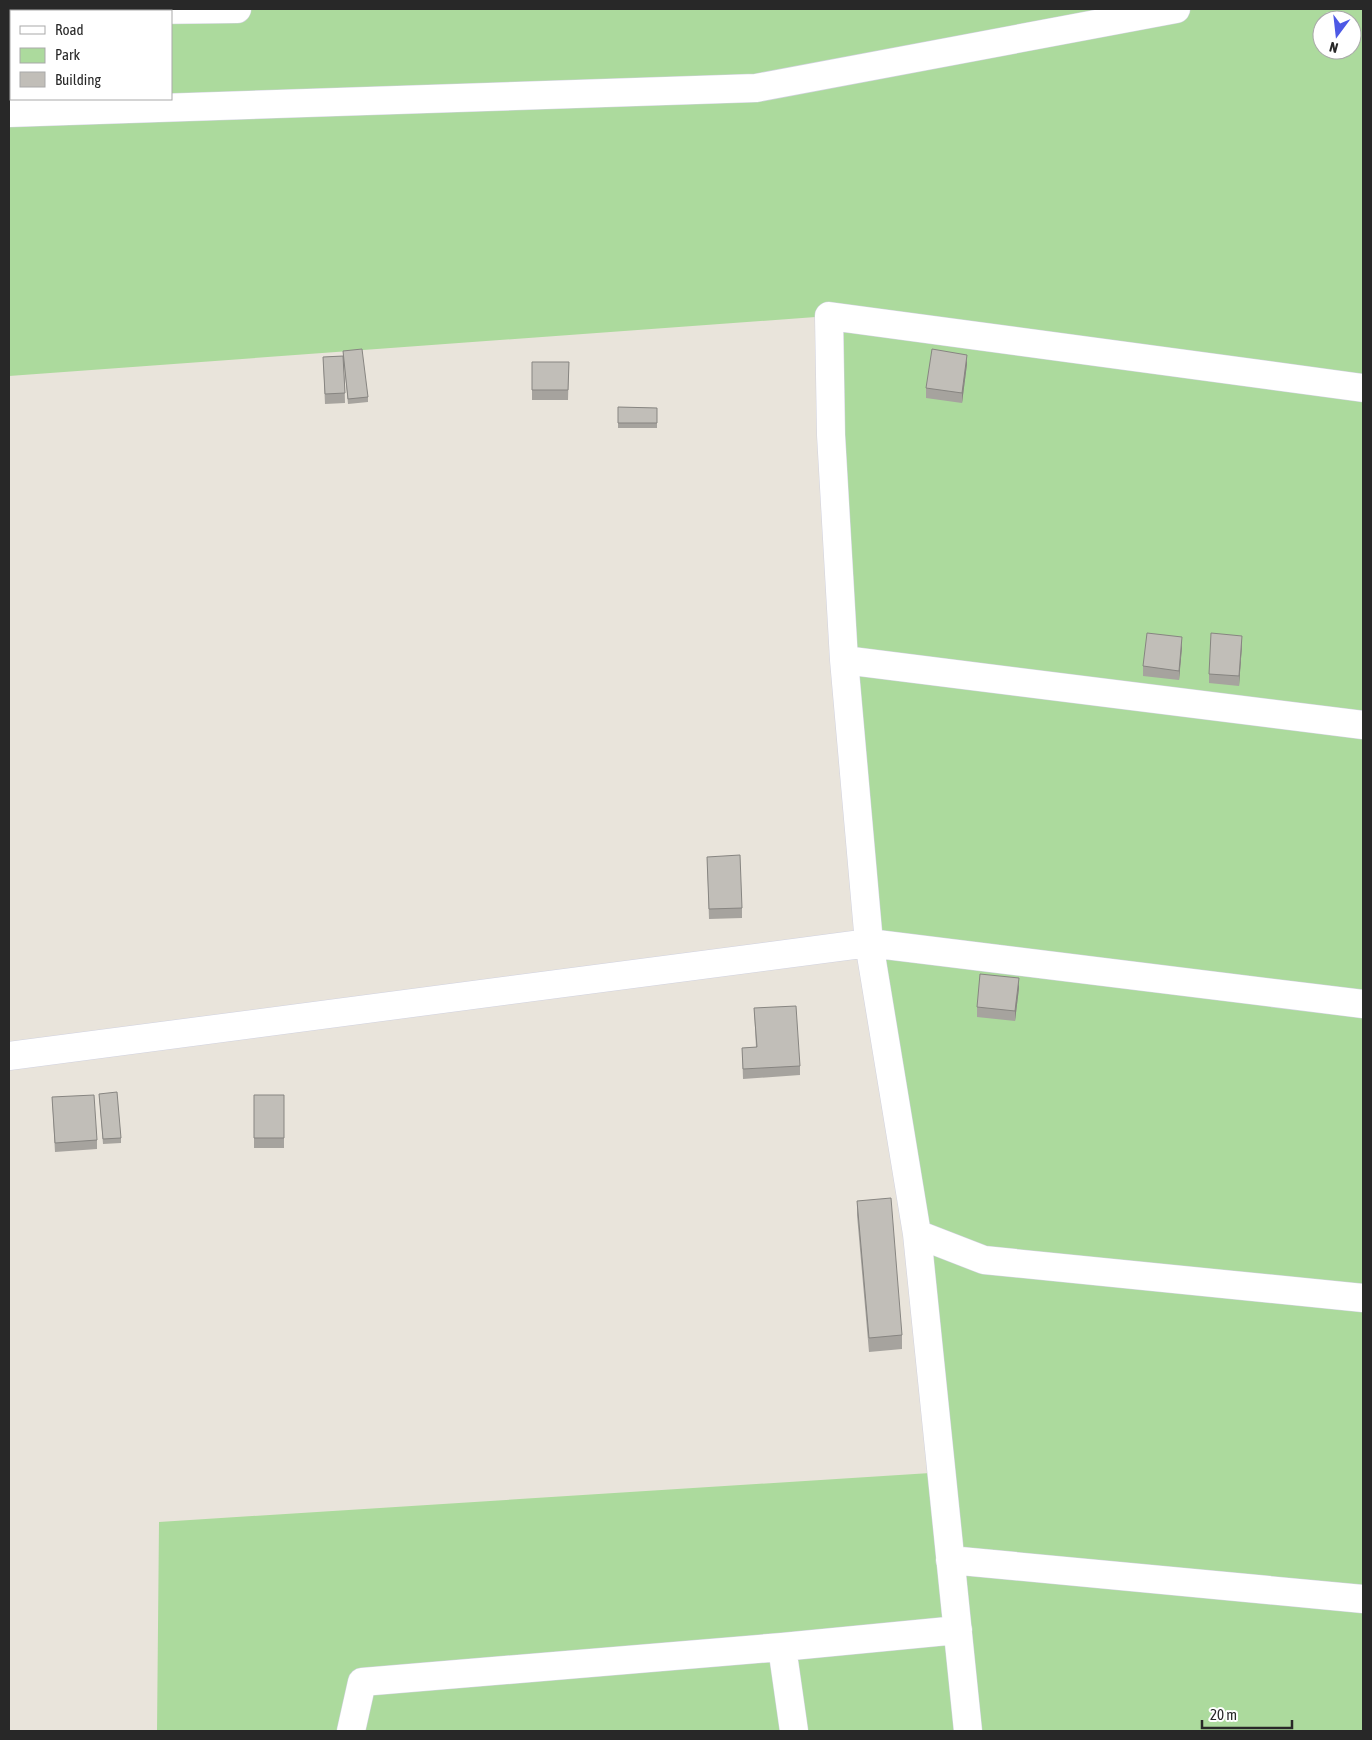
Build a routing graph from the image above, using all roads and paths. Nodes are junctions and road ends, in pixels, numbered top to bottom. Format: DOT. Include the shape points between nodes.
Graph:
graph roads {
  1 [pos="238,9"];
  2 [pos="1176,9"];
  3 [pos="148,10"];
  4 [pos="9,113"];
  5 [pos="1363,388"];
  6 [pos="844,660"];
  7 [pos="1363,725"];
  8 [pos="869,943"];
  9 [pos="1363,1004"];
  10 [pos="9,1056"];
  11 [pos="917,1234"];
  12 [pos="1363,1298"];
  13 [pos="950,1560"];
  14 [pos="1363,1599"];
  15 [pos="958,1630"];
  16 [pos="782,1647"];
  17 [pos="351,1731"];
  18 [pos="794,1731"];
  19 [pos="968,1731"];
  1 -- 3 [label="street"];
  2 -- 4 [label="street" via="756,88"];
  5 -- 6 [label="street" via="829,316 831,435"];
  6 -- 7 [label="street"];
  6 -- 8 [label="street"];
  8 -- 9 [label="street"];
  8 -- 10 [label="street"];
  8 -- 11 [label="street"];
  11 -- 12 [label="street" via="984,1260"];
  11 -- 13 [label="street"];
  13 -- 14 [label="street"];
  13 -- 15 [label="street"];
  15 -- 16 [label="street"];
  15 -- 19 [label="street"];
  16 -- 17 [label="street" via="362,1682"];
  16 -- 18 [label="street"];
}
